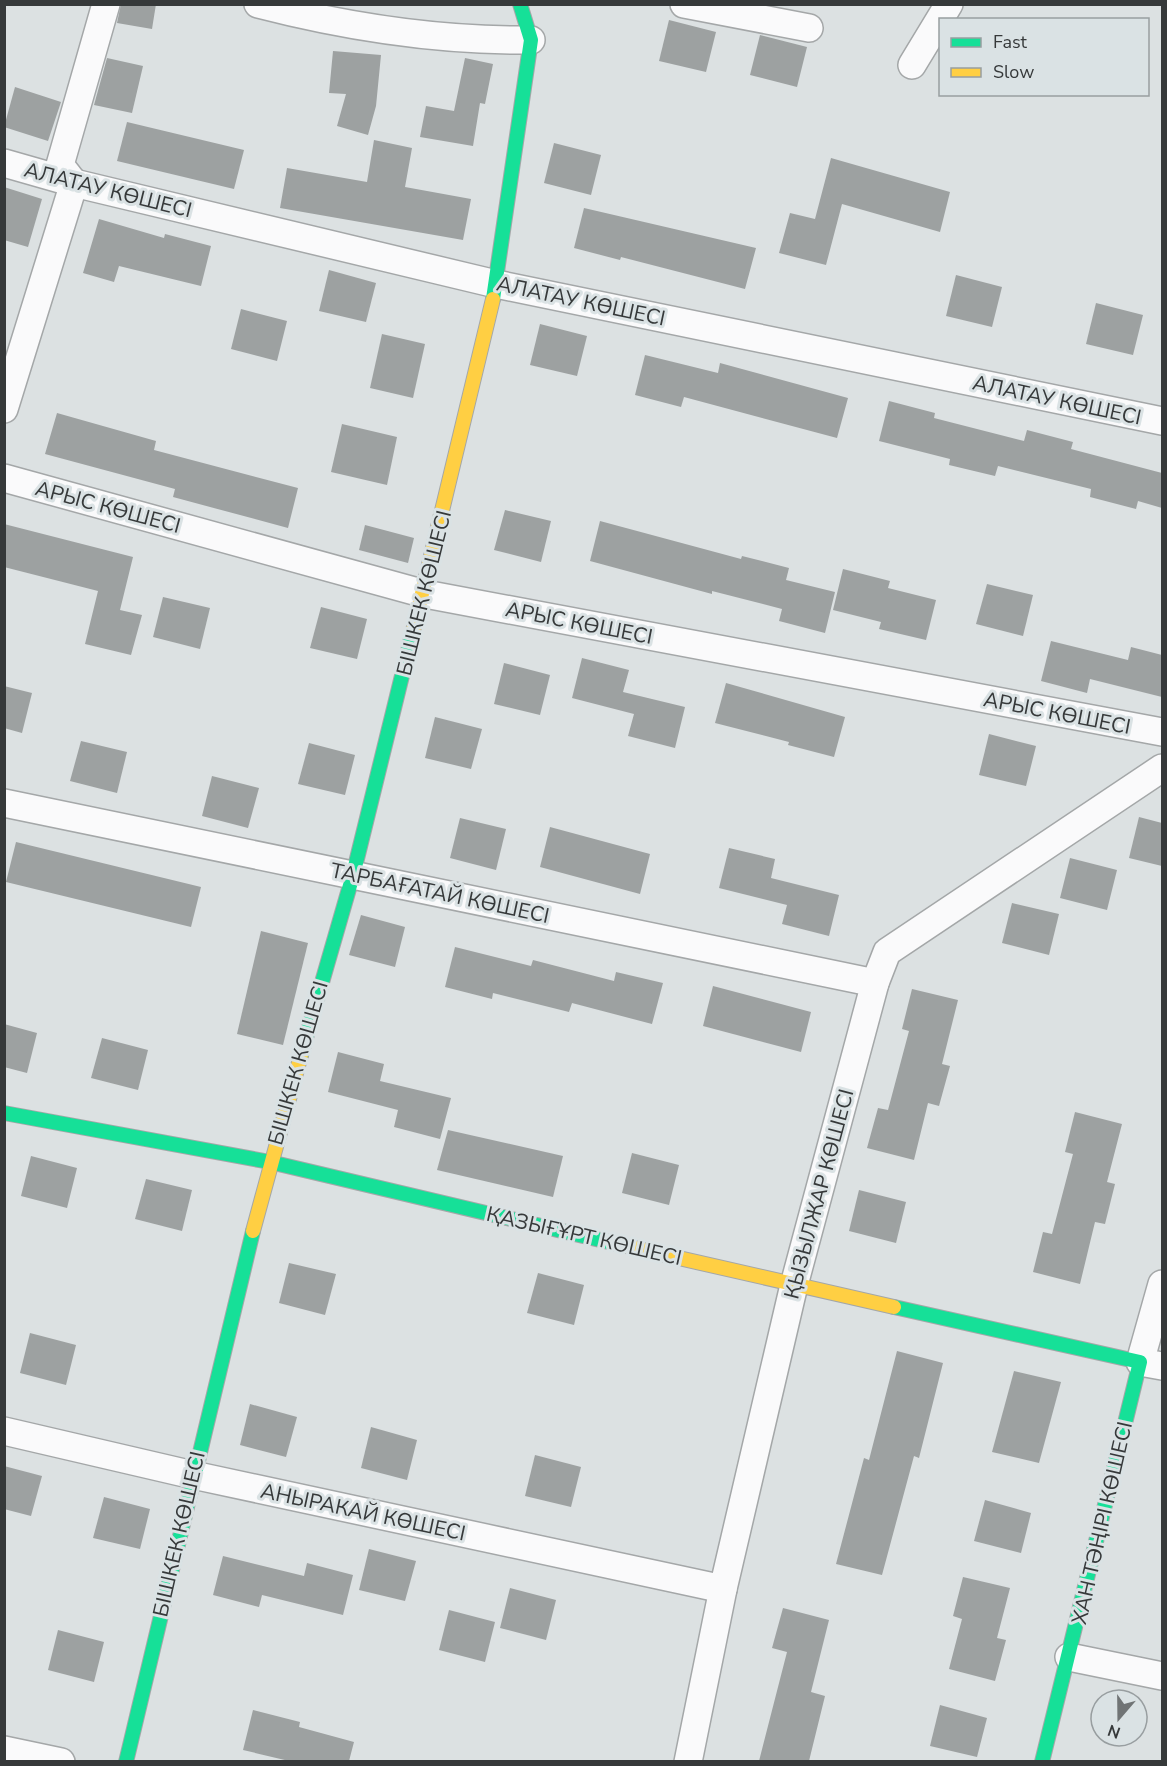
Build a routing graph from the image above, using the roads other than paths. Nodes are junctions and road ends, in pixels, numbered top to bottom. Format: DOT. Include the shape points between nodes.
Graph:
graph roads {
  1 [pos="106,4"];
  2 [pos="258,4"];
  3 [pos="684,4"];
  4 [pos="949,4"];
  5 [pos="523,7"];
  6 [pos="941,18"];
  7 [pos="939,20"];
  8 [pos="809,28"];
  9 [pos="531,40"];
  10 [pos="912,65"];
  11 [pos="4,163"];
  12 [pos="74,183"];
  13 [pos="496,284"];
  14 [pos="4,409"];
  15 [pos="1162,421"];
  16 [pos="4,478"];
  17 [pos="425,594"];
  18 [pos="1162,732"];
  19 [pos="1162,768"];
  20 [pos="4,803"];
  21 [pos="353,875"];
  22 [pos="875,983"];
  23 [pos="4,1113"];
  24 [pos="270,1162"];
  25 [pos="1162,1284"];
  26 [pos="794,1286"];
  27 [pos="1151,1364"];
  28 [pos="4,1431"];
  29 [pos="193,1475"];
  30 [pos="723,1589"];
  31 [pos="1070,1657"];
  32 [pos="1162,1676"];
  33 [pos="4,1749"];
  34 [pos="61,1761"];
  35 [pos="126,1761"];
  36 [pos="688,1761"];
  37 [pos="1042,1761"];
  1 -- 12 [label="street" via="60,165"];
  2 -- 9 [label="street" via="317,19 469,40"];
  3 -- 8 [label="street"];
  4 -- 6 [label="street"];
  5 -- 9 [label="street"];
  7 -- 10 [label="street"];
  9 -- 13 [label="street, БІШКЕК КӨШЕСІ"];
  11 -- 12 [label="street, АЛАТАУ КӨШЕСІ"];
  12 -- 13 [label="street, АЛАТАУ КӨШЕСІ"];
  12 -- 14 [label="street"];
  13 -- 15 [label="street, АЛАТАУ КӨШЕСІ"];
  13 -- 17 [label="street, БІШКЕК КӨШЕСІ"];
  16 -- 17 [label="street, АРЫС КӨШЕСІ"];
  17 -- 18 [label="street, АРЫС КӨШЕСІ"];
  17 -- 21 [label="street, БІШКЕК КӨШЕСІ"];
  19 -- 22 [label="street, ҚЫЗЫЛЖАР КӨШЕСІ" via="887,952"];
  20 -- 21 [label="street, ТАРБАҒАТАЙ КӨШЕСІ"];
  21 -- 22 [label="street, ТАРБАҒАТАЙ КӨШЕСІ"];
  21 -- 24 [label="street, БІШКЕК КӨШЕСІ"];
  22 -- 26 [label="street, ҚЫЗЫЛЖАР КӨШЕСІ"];
  23 -- 24 [label="street, ҚАЗЫҒҰРТ КӨШЕСІ"];
  24 -- 26 [label="street, ҚАЗЫҒҰРТ КӨШЕСІ"];
  24 -- 29 [label="street, БІШКЕК КӨШЕСІ"];
  25 -- 27 [label="street, ХАН ТӘҢІРІ КӨШЕСІ"];
  26 -- 27 [label="street, ҚАЗЫҒҰРТ КӨШЕСІ"];
  26 -- 30 [label="street, ҚЫЗЫЛЖАР КӨШЕСІ"];
  27 -- 31 [label="street, ХАН ТӘҢІРІ КӨШЕСІ"];
  28 -- 29 [label="street, АНЫРАКАЙ КӨШЕСІ"];
  29 -- 30 [label="street, АНЫРАКАЙ КӨШЕСІ"];
  29 -- 35 [label="street, БІШКЕК КӨШЕСІ"];
  30 -- 36 [label="street, ҚЫЗЫЛЖАР КӨШЕСІ"];
  31 -- 32 [label="street"];
  31 -- 37 [label="street, ХАН ТӘҢІРІ КӨШЕСІ"];
  33 -- 34 [label="street"];
}
